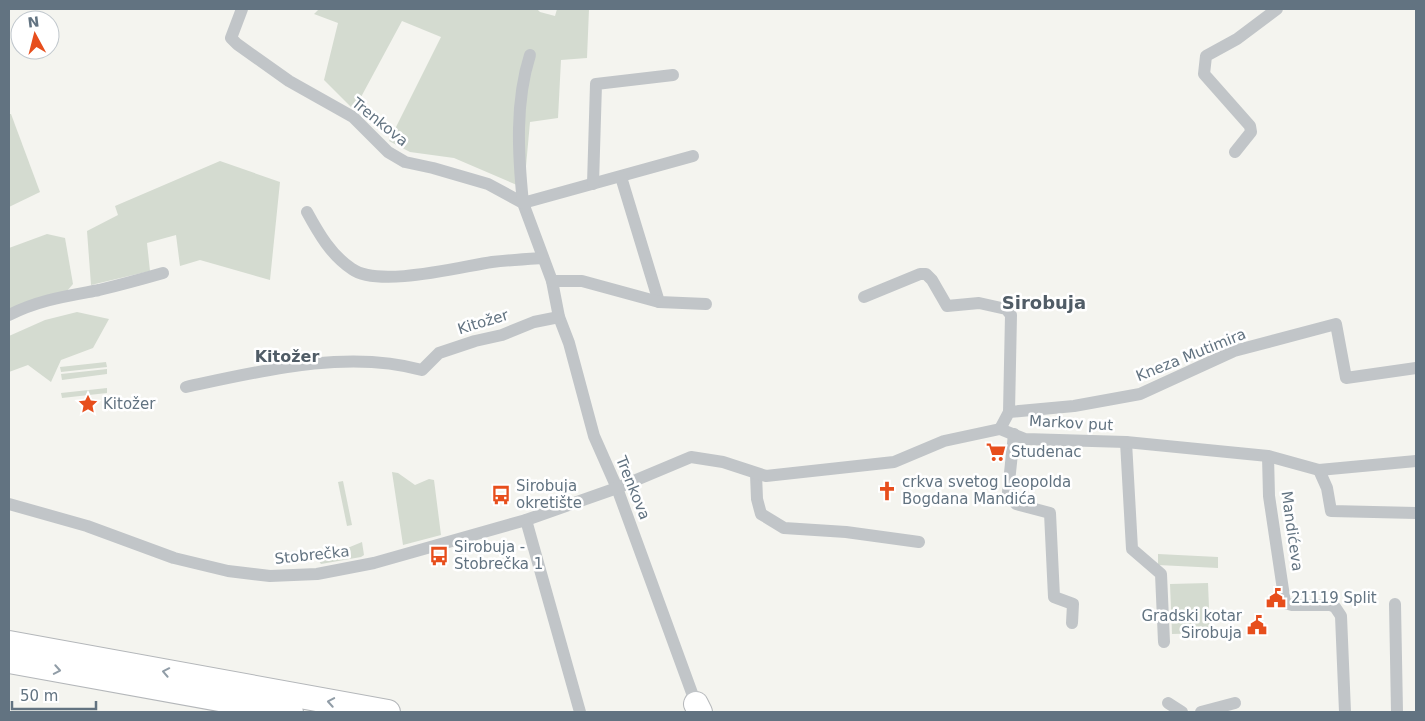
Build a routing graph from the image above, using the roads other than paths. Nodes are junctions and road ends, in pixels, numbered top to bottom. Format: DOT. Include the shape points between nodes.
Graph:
graph roads {
  1 [pos="242,9"];
  2 [pos="1277,9"];
  3 [pos="530,55"];
  4 [pos="673,75"];
  5 [pos="1235,152"];
  6 [pos="693,156"];
  7 [pos="621,177"];
  8 [pos="594,184"];
  9 [pos="523,203"];
  10 [pos="307,212"];
  11 [pos="542,258"];
  12 [pos="163,273"];
  13 [pos="552,281"];
  14 [pos="864,297"];
  15 [pos="659,302"];
  16 [pos="706,304"];
  17 [pos="9,315"];
  18 [pos="559,317"];
  19 [pos="1416,368"];
  20 [pos="186,387"];
  21 [pos="1010,412"];
  22 [pos="1000,429"];
  23 [pos="1014,434"];
  24 [pos="1126,442"];
  25 [pos="1268,456"];
  26 [pos="1416,461"];
  27 [pos="1319,470"];
  28 [pos="756,474"];
  29 [pos="617,488"];
  30 [pos="9,504"];
  31 [pos="1416,513"];
  32 [pos="526,520"];
  33 [pos="919,542"];
  34 [pos="1395,604"];
  35 [pos="1072,622"];
  36 [pos="1164,642"];
  37 [pos="9,643"];
  38 [pos="9,661"];
  39 [pos="183,693"];
  40 [pos="1168,703"];
  41 [pos="1235,703"];
  42 [pos="697,709"];
  43 [pos="225,712"];
  44 [pos="291,712"];
  45 [pos="388,712"];
  46 [pos="580,712"];
  47 [pos="1182,712"];
  48 [pos="1200,712"];
  49 [pos="1345,712"];
  50 [pos="1397,712"];
  1 -- 9 [label="street, Trenkova" via="231,38 237,44 289,81 353,117 388,152 405,162 488,184"];
  2 -- 5 [label="street" via="1237,39 1206,56 1204,74 1250,126 1251,132"];
  3 -- 9 [label="street" via="523,76 518,149"];
  4 -- 8 [label="street" via="596,84"];
  6 -- 7 [label="street"];
  7 -- 8 [label="street"];
  7 -- 15 [label="street"];
  8 -- 9 [label="street"];
  9 -- 11 [label="street, Trenkova"];
  10 -- 11 [label="street" via="324,242 353,270 384,278"];
  11 -- 13 [label="street, Trenkova"];
  12 -- 17 [label="street" via="30,304"];
  13 -- 15 [label="street" via="582,280"];
  13 -- 18 [label="street, Trenkova"];
  14 -- 21 [label="street" via="926,274 947,306 979,302 1006,308 1010,315"];
  15 -- 16 [label="street"];
  18 -- 20 [label="street, Kitožer" via="439,353 422,370 395,363 309,363"];
  18 -- 29 [label="street, Trenkova" via="594,436"];
  19 -- 21 [label="street, Kneza Mutimira" via="1346,378 1336,324 1234,351 1140,394 1074,406"];
  21 -- 22 [label="street"];
  22 -- 23 [label="street, Markov put"];
  22 -- 28 [label="street" via="944,441 894,462 766,476"];
  23 -- 24 [label="street, Markov put" via="1025,439"];
  23 -- 35 [label="street" via="1008,492 1016,504 1050,513 1054,597 1073,604"];
  24 -- 25 [label="street, Markov put"];
  24 -- 36 [label="street" via="1132,549 1161,574"];
  25 -- 27 [label="street, Markov put"];
  25 -- 49 [label="street, Mandićeva" via="1269,496 1284,603 1292,606 1330,605 1341,616"];
  26 -- 27 [label="street, Markov put"];
  27 -- 31 [label="street" via="1332,512"];
  28 -- 29 [label="street" via="723,462 691,457"];
  28 -- 33 [label="street" via="761,514 784,528"];
  29 -- 32 [label="street, Stobrečka"];
  29 -- 42 [label="street, Trenkova"];
  30 -- 32 [label="street, Stobrečka" via="87,526 174,558 228,571 270,576 317,574 374,563"];
  32 -- 46 [label="street"];
  34 -- 50 [label="street"];
  45 -- 37 [label="highway, one-way"];
  38 -- 39 [label="highway, one-way"];
  39 -- 43 [label="highway" via="192,701"];
  39 -- 44 [label="highway"];
  40 -- 47 [label="street"];
  41 -- 48 [label="street"];
}
